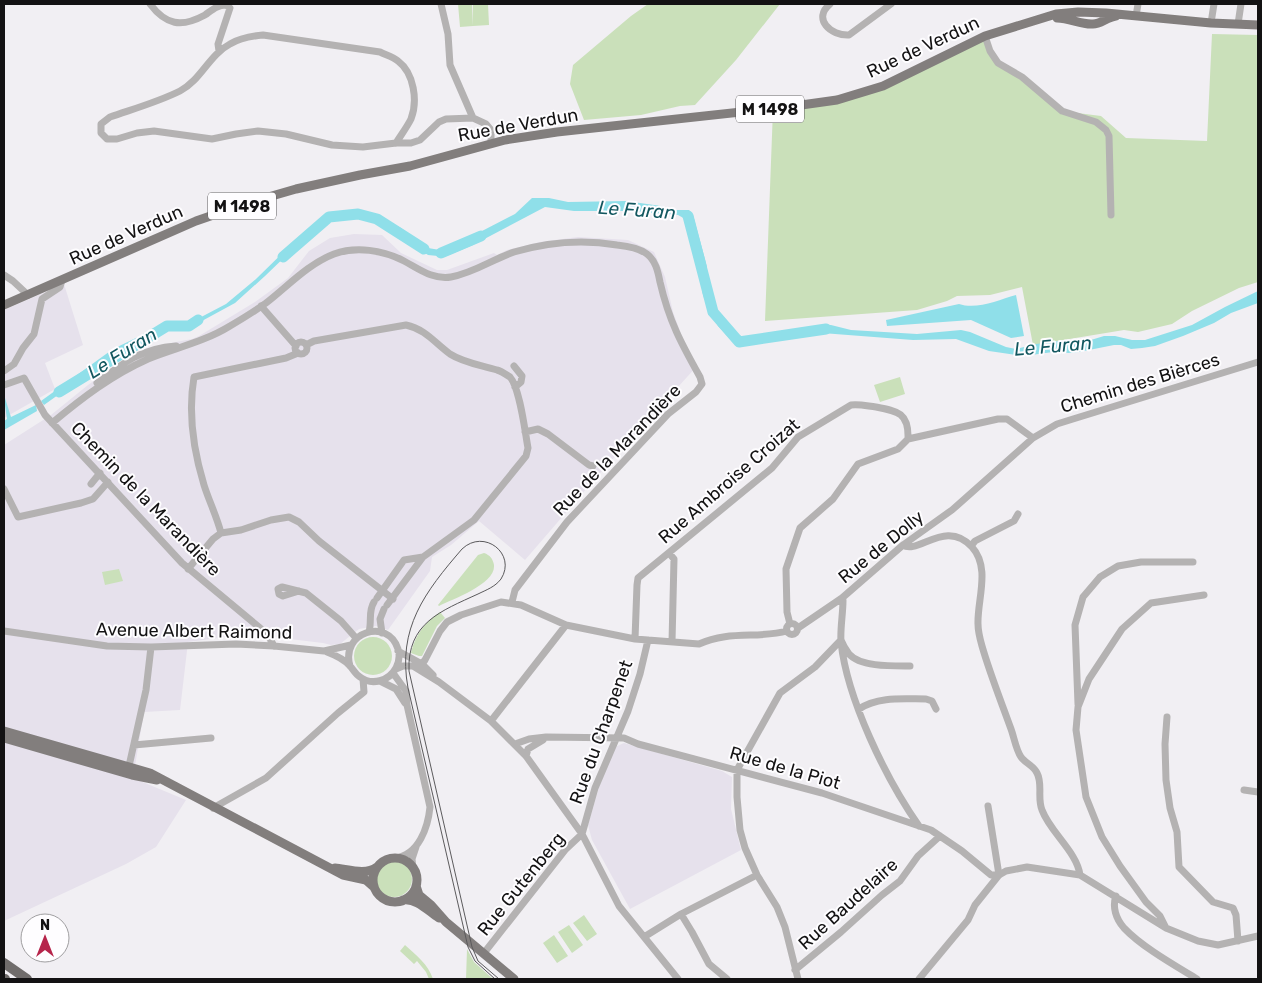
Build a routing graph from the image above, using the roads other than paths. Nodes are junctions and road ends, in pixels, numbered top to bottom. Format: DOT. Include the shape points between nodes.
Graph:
graph roads {
  1 [pos="150,4"];
  2 [pos="441,4"];
  3 [pos="830,4"];
  4 [pos="892,4"];
  5 [pos="1138,4"];
  6 [pos="1214,4"];
  7 [pos="1241,4"];
  8 [pos="214,6"];
  9 [pos="1136,16"];
  10 [pos="1211,22"];
  11 [pos="1238,24"];
  12 [pos="1258,25"];
  13 [pos="985,36"];
  14 [pos="219,52"];
  15 [pos="472,118"];
  16 [pos="396,143"];
  17 [pos="491,143"];
  18 [pos="1111,215"];
  19 [pos="4,275"];
  20 [pos="62,280"];
  21 [pos="28,295"];
  22 [pos="4,305"];
  23 [pos="261,306"];
  24 [pos="297,349"];
  25 [pos="1258,362"];
  26 [pos="514,366"];
  27 [pos="4,371"];
  28 [pos="4,385"];
  29 [pos="516,386"];
  30 [pos="51,422"];
  31 [pos="525,432"];
  32 [pos="1033,438"];
  33 [pos="908,439"];
  34 [pos="592,466"];
  35 [pos="100,473"];
  36 [pos="108,482"];
  37 [pos="90,484"];
  38 [pos="4,489"];
  39 [pos="1018,514"];
  40 [pos="221,533"];
  41 [pos="903,545"];
  42 [pos="971,546"];
  43 [pos="669,552"];
  44 [pos="423,557"];
  45 [pos="1193,562"];
  46 [pos="188,569"];
  47 [pos="382,590"];
  48 [pos="299,591"];
  49 [pos="1204,595"];
  50 [pos="842,598"];
  51 [pos="393,599"];
  52 [pos="512,602"];
  53 [pos="790,624"];
  54 [pos="566,625"];
  55 [pos="798,628"];
  56 [pos="4,631"];
  57 [pos="787,631"];
  58 [pos="369,632"];
  59 [pos="382,633"];
  60 [pos="356,638"];
  61 [pos="635,639"];
  62 [pos="648,640"];
  63 [pos="841,640"];
  64 [pos="672,642"];
  65 [pos="351,645"];
  66 [pos="274,646"];
  67 [pos="151,647"];
  68 [pos="398,650"];
  69 [pos="324,651"];
  70 [pos="350,666"];
  71 [pos="420,666"];
  72 [pos="910,666"];
  73 [pos="394,671"];
  74 [pos="367,680"];
  75 [pos="380,681"];
  76 [pos="407,705"];
  77 [pos="1078,707"];
  78 [pos="936,709"];
  79 [pos="858,710"];
  80 [pos="1167,717"];
  81 [pos="491,721"];
  82 [pos="4,731"];
  83 [pos="546,737"];
  84 [pos="211,738"];
  85 [pos="617,738"];
  86 [pos="4,739"];
  87 [pos="515,744"];
  88 [pos="134,745"];
  89 [pos="526,756"];
  90 [pos="129,766"];
  91 [pos="737,770"];
  92 [pos="167,782"];
  93 [pos="1244,790"];
  94 [pos="1258,792"];
  95 [pos="988,806"];
  96 [pos="213,808"];
  97 [pos="918,826"];
  98 [pos="582,834"];
  99 [pos="940,836"];
  100 [pos="417,844"];
  101 [pos="395,858"];
  102 [pos="330,867"];
  103 [pos="376,867"];
  104 [pos="413,868"];
  105 [pos="999,875"];
  106 [pos="1080,875"];
  107 [pos="757,876"];
  108 [pos="416,886"];
  109 [pos="374,887"];
  110 [pos="1116,896"];
  111 [pos="403,900"];
  112 [pos="1146,902"];
  113 [pos="1143,912"];
  114 [pos="680,914"];
  115 [pos="446,922"];
  116 [pos="1166,928"];
  117 [pos="644,937"];
  118 [pos="1258,937"];
  119 [pos="1238,941"];
  120 [pos="484,953"];
  121 [pos="4,963"];
  122 [pos="795,970"];
  123 [pos="27,979"];
  124 [pos="514,979"];
  125 [pos="678,979"];
  126 [pos="727,979"];
  127 [pos="798,979"];
  128 [pos="919,979"];
  129 [pos="1197,979"];
  1 -- 8 [label="street" via="161,17 175,23 189,22"];
  2 -- 15 [label="street" via="448,34 450,65"];
  3 -- 4 [label="street" via="823,19 826,28 842,35 849,34"];
  5 -- 9 [label="street"];
  6 -- 10 [label="street"];
  7 -- 11 [label="street"];
  8 -- 14 [label="street" via="226,4 230,8 218,44"];
  9 -- 10 [label="main road, Rue de Verdun / M 1498"];
  9 -- 13 [label="main road, Rue de Verdun / M 1498" via="1106,12 1056,14"];
  10 -- 11 [label="main road, Rue de Verdun / M 1498"];
  11 -- 12 [label="main road, Rue de Verdun / M 1498"];
  13 -- 17 [label="main road, Rue de Verdun / M 1498" via="883,86 837,100 557,132"];
  13 -- 18 [label="street" via="998,63 1022,77 1062,111 1096,122 1106,130 1109,136"];
  14 -- 16 [label="street" via="247,37 263,35 380,52 398,60 408,72 414,89 414,106 411,119"];
  14 -- 16 [label="street" via="195,80 180,91 110,117 101,124 101,133 107,139 154,131 212,139 258,132 363,148"];
  15 -- 16 [label="street" via="446,119 420,140"];
  15 -- 17 [label="street" via="491,130"];
  17 -- 20 [label="main road, Rue de Verdun / M 1498" via="410,166 305,187 251,202 196,221"];
  19 -- 21 [label="street"];
  20 -- 21 [label="main road, Rue de Verdun / M 1498"];
  20 -- 27 [label="street" via="60,287 42,299 34,334 14,364"];
  21 -- 22 [label="main road, Rue de Verdun / M 1498"];
  23 -- 24 [label="street"];
  23 -- 30 [label="street, Rue de la Marandière" via="228,328 137,364 97,387"];
  23 -- 52 [label="street, Rue de la Marandière" via="318,261 355,250 376,251 399,258 432,276 449,278 541,245 605,243 632,247 647,254 656,265 676,334 702,384 668,414 567,522 514,590"];
  24 -- 29 [label="street" via="301,342 306,345 406,325 432,337 450,354 478,366 498,370"];
  24 -- 40 [label="street" via="286,358 194,377 192,411 198,461"];
  25 -- 32 [label="street, Chemin des Bièrces" via="1073,418"];
  26 -- 29 [label="street" via="522,376"];
  28 -- 30 [label="street, Chemin de la Marandière" via="24,378"];
  29 -- 31 [label="street"];
  30 -- 35 [label="street, Chemin de la Marandière"];
  31 -- 34 [label="street" via="538,429 548,434"];
  31 -- 44 [label="street" via="526,456 495,495 474,520"];
  32 -- 33 [label="street" via="1007,419 998,419"];
  32 -- 41 [label="street, Rue de Dolly" via="952,510"];
  33 -- 43 [label="street, Rue Ambroise Croizat" via="904,418 896,411 851,405 798,437 772,468"];
  33 -- 53 [label="street" via="898,449 858,464 833,499 800,528 786,569"];
  35 -- 36 [label="street, Chemin de la Marandière"];
  35 -- 37 [label="street"];
  36 -- 38 [label="street" via="93,499 18,518"];
  36 -- 46 [label="street, Chemin de la Marandière"];
  39 -- 42 [label="street" via="1014,521"];
  40 -- 46 [label="street"];
  40 -- 47 [label="street" via="289,517"];
  41 -- 42 [label="street" via="913,547 939,536 952,536"];
  41 -- 50 [label="street, Rue de Dolly"];
  42 -- 106 [label="street" via="980,560 982,573 977,626 985,656 1021,757 1040,779 1041,809 1077,864"];
  43 -- 61 [label="street, Rue Ambroise Croizat" via="638,578"];
  43 -- 64 [label="street" via="674,559"];
  44 -- 47 [label="street" via="404,560"];
  44 -- 51 [label="street"];
  45 -- 77 [label="street" via="1141,562 1118,566 1100,577 1083,597 1075,625"];
  46 -- 66 [label="street, Chemin de la Marandière" via="260,628"];
  47 -- 51 [label="street"];
  47 -- 58 [label="street" via="370,609"];
  48 -- 60 [label="street" via="341,621"];
  49 -- 77 [label="street" via="1152,603 1129,622 1089,680"];
  50 -- 55 [label="street"];
  50 -- 63 [label="street, Rue de Dolly"];
  51 -- 59 [label="street" via="380,619"];
  52 -- 54 [label="street"];
  52 -- 71 [label="street" via="493,603 446,622"];
  53 -- 55 [label="street"];
  53 -- 57 [label="street"];
  54 -- 61 [label="street"];
  54 -- 81 [label="street"];
  55 -- 57 [label="street" via="793,634"];
  56 -- 67 [label="street, Avenue Albert Raimond" via="107,646"];
  57 -- 64 [label="street" via="738,634 699,644"];
  58 -- 59 [label="street"];
  58 -- 60 [label="street"];
  59 -- 68 [label="street" via="391,638"];
  60 -- 65 [label="street"];
  61 -- 62 [label="street"];
  62 -- 64 [label="street"];
  62 -- 85 [label="street, Rue du Charpenet" via="640,674"];
  63 -- 72 [label="street" via="849,654 858,661"];
  63 -- 79 [label="street, Rue de Dolly"];
  63 -- 91 [label="street" via="815,667 780,693"];
  65 -- 69 [label="street, Avenue Albert Raimond"];
  65 -- 70 [label="street"];
  66 -- 67 [label="street, Avenue Albert Raimond"];
  66 -- 69 [label="street, Avenue Albert Raimond"];
  67 -- 88 [label="street"];
  68 -- 71 [label="street"];
  68 -- 73 [label="street" via="399,660"];
  69 -- 70 [label="street, Avenue Albert Raimond"];
  70 -- 74 [label="street"];
  71 -- 73 [label="street" via="406,665"];
  71 -- 81 [label="street"];
  73 -- 75 [label="street"];
  73 -- 76 [label="street" via="406,691"];
  74 -- 75 [label="street"];
  74 -- 96 [label="street" via="365,690 266,778"];
  75 -- 76 [label="street" via="396,689"];
  76 -- 100 [label="street" via="430,807 428,821"];
  77 -- 112 [label="street" via="1076,730 1086,797 1102,837"];
  78 -- 79 [label="street" via="932,701 926,699 878,701"];
  79 -- 97 [label="street, Rue de Dolly" via="883,767"];
  80 -- 119 [label="street" via="1166,780 1177,832 1179,867 1213,902 1233,908"];
  81 -- 87 [label="street"];
  82 -- 90 [label="main road"];
  83 -- 85 [label="street, Rue de la Piot"];
  83 -- 87 [label="street, Rue de la Piot"];
  83 -- 89 [label="street" via="528,749"];
  84 -- 88 [label="street"];
  85 -- 91 [label="street, Rue de la Piot"];
  85 -- 98 [label="street, Rue du Charpenet" via="595,788"];
  86 -- 92 [label="main road"];
  87 -- 89 [label="street"];
  88 -- 90 [label="street"];
  89 -- 98 [label="street"];
  90 -- 92 [label="main road"];
  91 -- 97 [label="street, Rue de la Piot" via="822,793"];
  91 -- 107 [label="street" via="740,830"];
  92 -- 96 [label="main road"];
  93 -- 94 [label="street"];
  95 -- 105 [label="street"];
  96 -- 102 [label="main road"];
  97 -- 99 [label="street, Rue de la Piot"];
  98 -- 117 [label="street" via="619,906"];
  98 -- 120 [label="street, Rue Gutenberg" via="565,850"];
  99 -- 105 [label="street, Rue de la Piot" via="991,875"];
  99 -- 122 [label="street, Rue Baudelaire" via="918,856 900,881"];
  100 -- 101 [label="street" via="404,856"];
  100 -- 104 [label="street"];
  101 -- 103 [label="main road" via="384,860"];
  101 -- 104 [label="main road" via="406,861"];
  102 -- 103 [label="main road" via="365,872"];
  102 -- 109 [label="main road" via="343,875 366,880"];
  103 -- 109 [label="main road"];
  104 -- 108 [label="main road"];
  105 -- 106 [label="street" via="1026,867"];
  105 -- 128 [label="street" via="975,905 968,920"];
  106 -- 110 [label="street"];
  107 -- 114 [label="street"];
  107 -- 122 [label="street" via="782,920"];
  108 -- 111 [label="main road" via="412,894"];
  108 -- 115 [label="main road" via="419,895"];
  109 -- 111 [label="main road" via="389,900"];
  110 -- 113 [label="street"];
  110 -- 129 [label="street" via="1115,912 1123,927"];
  111 -- 115 [label="main road" via="416,902"];
  112 -- 113 [label="street"];
  112 -- 116 [label="street" via="1160,916"];
  113 -- 116 [label="street"];
  114 -- 117 [label="street"];
  114 -- 126 [label="street" via="709,964"];
  115 -- 120 [label="main road"];
  116 -- 119 [label="street" via="1186,938 1218,946"];
  117 -- 125 [label="street"];
  118 -- 119 [label="street"];
  120 -- 124 [label="main road"];
  121 -- 123 [label="highway"];
  122 -- 127 [label="street"];
}
